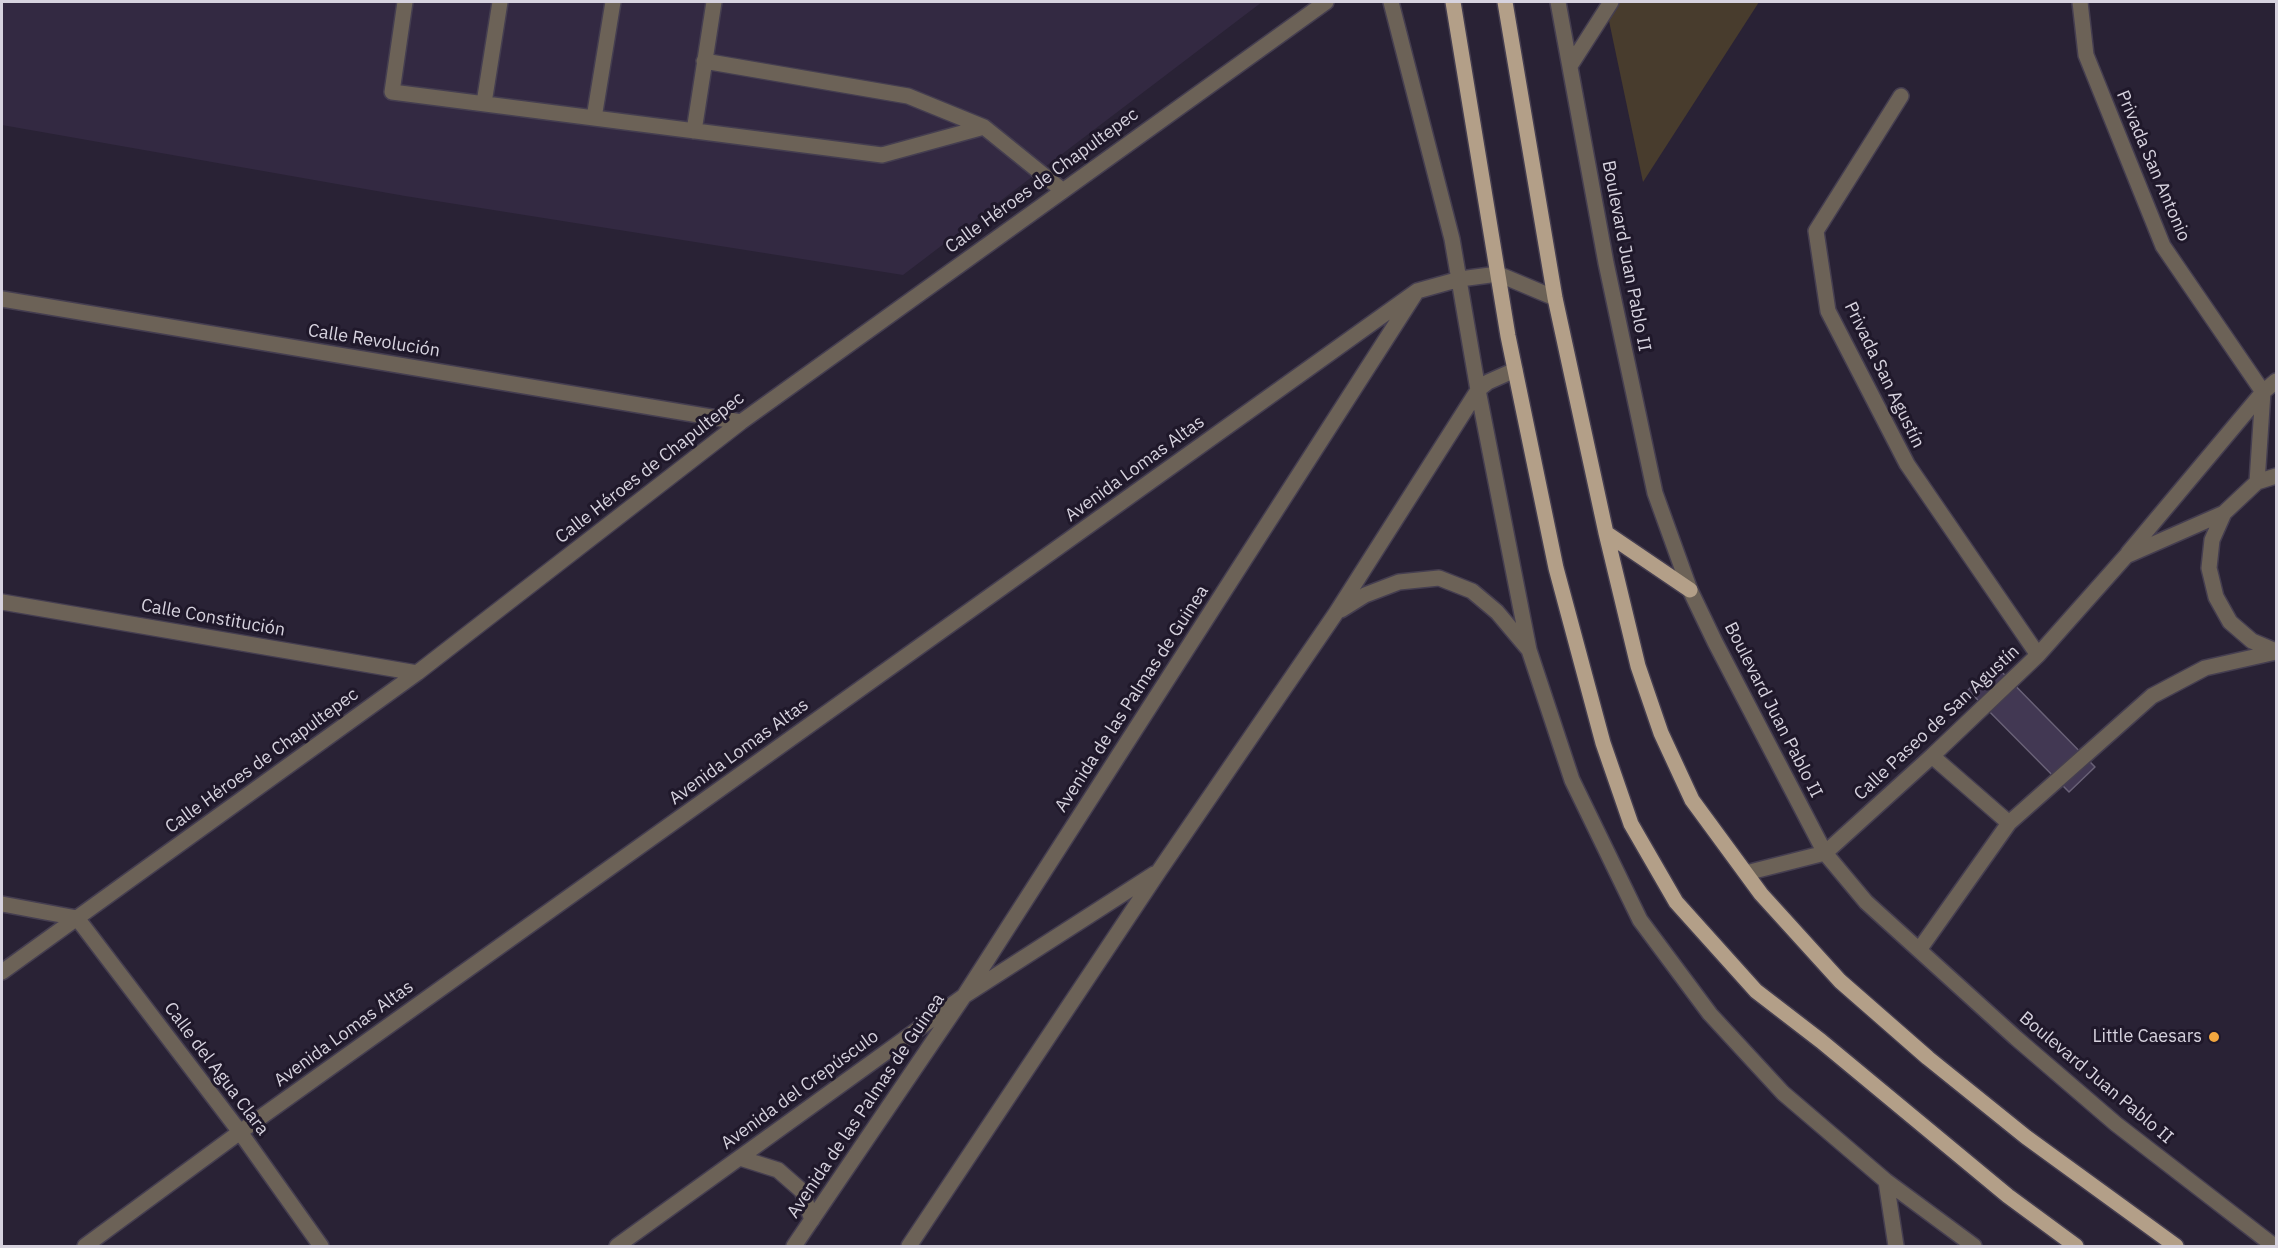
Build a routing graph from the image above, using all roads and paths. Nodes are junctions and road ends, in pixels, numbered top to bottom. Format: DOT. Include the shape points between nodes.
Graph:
graph roads {
  1 [pos="405,2"];
  2 [pos="500,2"];
  3 [pos="613,2"];
  4 [pos="714,2"];
  5 [pos="1326,2"];
  6 [pos="1391,2"];
  7 [pos="1453,2"];
  8 [pos="1505,2"];
  9 [pos="1558,2"];
  10 [pos="1611,2"];
  11 [pos="2080,2"];
  12 [pos="704,61"];
  13 [pos="1569,66"];
  14 [pos="1900,96"];
  15 [pos="484,103"];
  16 [pos="594,118"];
  17 [pos="984,127"];
  18 [pos="694,131"];
  19 [pos="1062,190"];
  20 [pos="1498,274"];
  21 [pos="1460,279"];
  22 [pos="1417,291"];
  23 [pos="1556,298"];
  24 [pos="2,299"];
  25 [pos="1515,370"];
  26 [pos="2277,381"];
  27 [pos="1478,390"];
  28 [pos="2263,392"];
  29 [pos="741,422"];
  30 [pos="2277,477"];
  31 [pos="2257,482"];
  32 [pos="2224,513"];
  33 [pos="1606,533"];
  34 [pos="2126,556"];
  35 [pos="1690,590"];
  36 [pos="2,602"];
  37 [pos="1336,613"];
  38 [pos="1529,650"];
  39 [pos="2277,652"];
  40 [pos="2038,655"];
  41 [pos="417,673"];
  42 [pos="1932,756"];
  43 [pos="2009,823"];
  44 [pos="1825,853"];
  45 [pos="1160,871"];
  46 [pos="1746,873"];
  47 [pos="2,904"];
  48 [pos="77,918"];
  49 [pos="1919,950"];
  50 [pos="2,972"];
  51 [pos="964,996"];
  52 [pos="240,1132"];
  53 [pos="740,1158"];
  54 [pos="1886,1181"];
  55 [pos="812,1220"];
  56 [pos="85,1246"];
  57 [pos="321,1246"];
  58 [pos="617,1246"];
  59 [pos="794,1246"];
  60 [pos="909,1246"];
  61 [pos="1896,1246"];
  62 [pos="1974,1246"];
  63 [pos="2076,1246"];
  64 [pos="2176,1246"];
  65 [pos="2274,1246"];
  1 -- 15 [label="street" via="392,92"];
  2 -- 15 [label="street"];
  3 -- 16 [label="street"];
  4 -- 12 [label="street"];
  5 -- 19 [label="street, Calle Héroes de Chapultepec"];
  6 -- 21 [label="street"];
  7 -- 20 [label="main road"];
  8 -- 23 [label="main road"];
  9 -- 13 [label="street, Boulevard Juan Pablo II"];
  10 -- 13 [label="street"];
  11 -- 28 [label="street, Privada San Antonio" via="2086,55 2163,246"];
  12 -- 17 [label="street" via="908,96"];
  12 -- 18 [label="street"];
  13 -- 35 [label="street, Boulevard Juan Pablo II" via="1655,493"];
  14 -- 40 [label="street, Privada San Agustín" via="1816,231 1828,311 1907,464"];
  15 -- 16 [label="street"];
  16 -- 18 [label="street"];
  17 -- 18 [label="street" via="882,155"];
  17 -- 19 [label="street"];
  19 -- 29 [label="street, Calle Héroes de Chapultepec"];
  20 -- 21 [label="street"];
  20 -- 23 [label="street"];
  20 -- 25 [label="main road"];
  21 -- 22 [label="street"];
  21 -- 27 [label="street"];
  22 -- 51 [label="street, Avenida de las Palmas de Guinea"];
  22 -- 52 [label="street, Avenida Lomas Altas"];
  23 -- 33 [label="main road"];
  24 -- 29 [label="street, Calle Revolución"];
  25 -- 27 [label="street"];
  25 -- 63 [label="main road" via="1556,568 1603,743 1631,825 1676,902 1756,991 2008,1196"];
  26 -- 28 [label="street, Calle Paseo de San Agustín"];
  27 -- 37 [label="street"];
  27 -- 38 [label="street"];
  28 -- 31 [label="street"];
  28 -- 34 [label="street, Calle Paseo de San Agustín"];
  29 -- 41 [label="street, Calle Héroes de Chapultepec"];
  30 -- 31 [label="street"];
  31 -- 32 [label="street"];
  32 -- 34 [label="street, Calle Paseo de San Agustín"];
  32 -- 39 [label="street" via="2212,540 2210,568 2216,597 2230,622 2252,641"];
  33 -- 35 [label="main road"];
  33 -- 46 [label="main road" via="1638,666 1661,733 1692,800"];
  34 -- 40 [label="street, Calle Paseo de San Agustín"];
  35 -- 44 [label="street, Boulevard Juan Pablo II"];
  36 -- 41 [label="street, Calle Constitución"];
  37 -- 38 [label="street" via="1365,595 1399,582 1439,578 1472,591 1497,612"];
  37 -- 45 [label="street"];
  38 -- 54 [label="street" via="1572,780 1640,920 1710,1014 1783,1093"];
  39 -- 43 [label="street" via="2205,668 2152,696"];
  40 -- 42 [label="street, Calle Paseo de San Agustín"];
  41 -- 48 [label="street, Calle Héroes de Chapultepec"];
  42 -- 43 [label="street"];
  42 -- 44 [label="street, Calle Paseo de San Agustín"];
  43 -- 49 [label="street"];
  44 -- 46 [label="street, Calle Paseo de San Agustín"];
  44 -- 49 [label="street, Boulevard Juan Pablo II" via="1866,902"];
  45 -- 51 [label="street, Avenida del Crepúsculo"];
  45 -- 60 [label="street"];
  46 -- 64 [label="main road" via="1840,981 1928,1058 2026,1137"];
  47 -- 48 [label="street"];
  48 -- 50 [label="street, Calle Héroes de Chapultepec"];
  48 -- 52 [label="street, Calle del Agua Clara"];
  49 -- 65 [label="street, Boulevard Juan Pablo II" via="2116,1124"];
  51 -- 53 [label="street, Avenida del Crepúsculo"];
  51 -- 55 [label="street, Avenida de las Palmas de Guinea"];
  52 -- 56 [label="street, Avenida Lomas Altas"];
  52 -- 57 [label="street, Calle del Agua Clara"];
  53 -- 55 [label="street" via="778,1170 802,1191"];
  53 -- 58 [label="street, Avenida del Crepúsculo"];
  54 -- 61 [label="street"];
  54 -- 62 [label="street"];
  55 -- 59 [label="street, Avenida de las Palmas de Guinea"];
}
